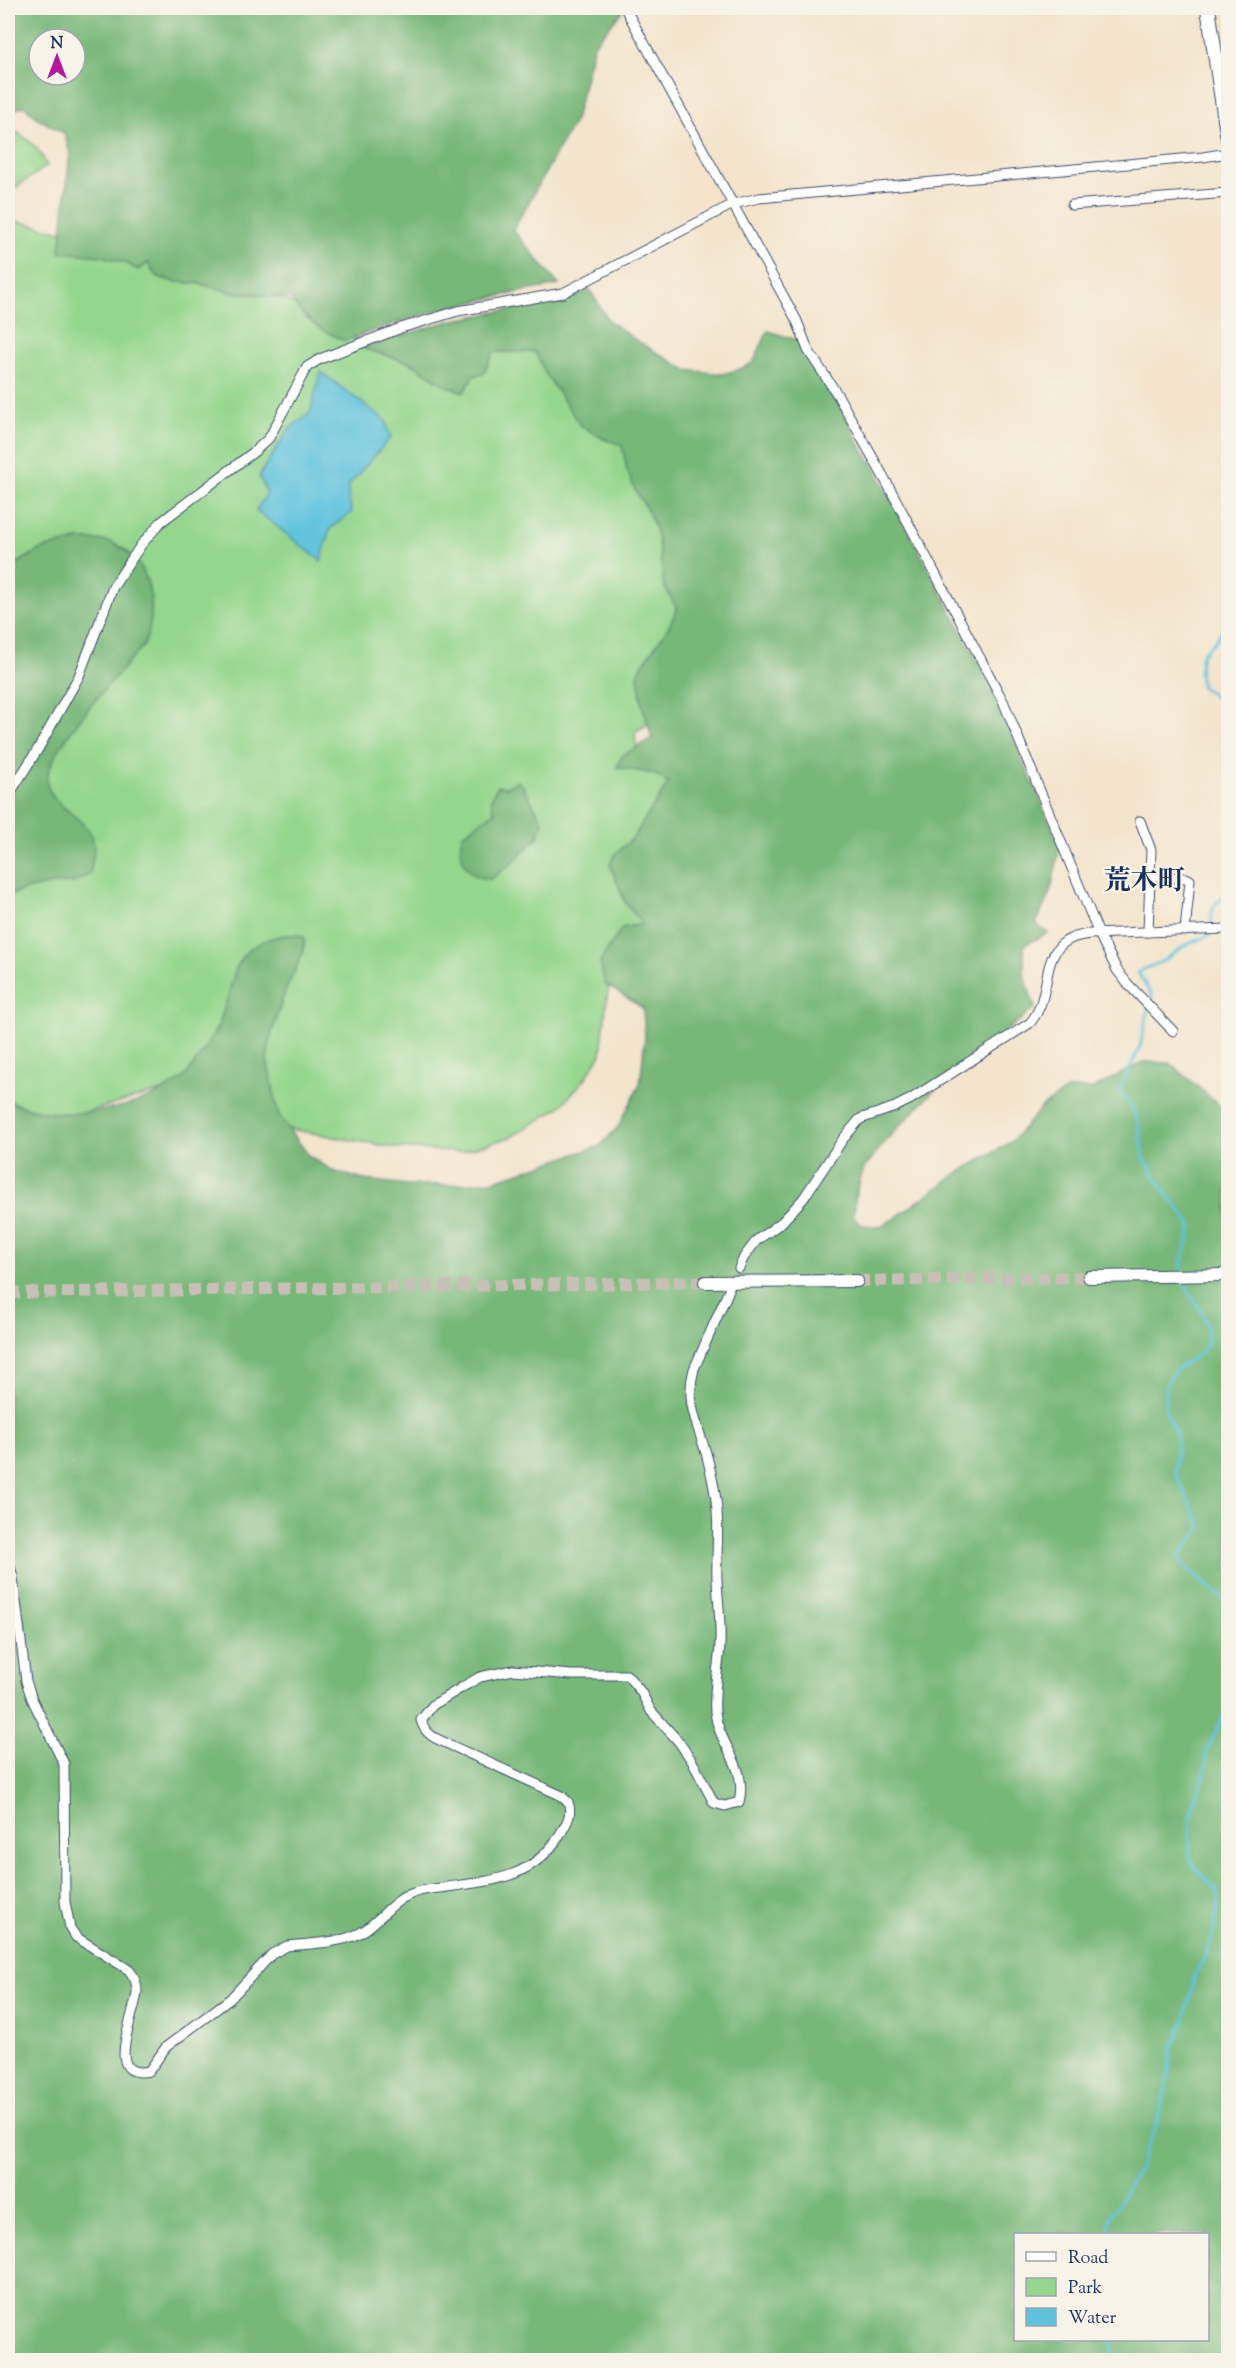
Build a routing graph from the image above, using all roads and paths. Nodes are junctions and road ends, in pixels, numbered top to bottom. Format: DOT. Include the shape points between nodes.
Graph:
graph roads {
  1 [pos="625,8"];
  2 [pos="1208,8"];
  3 [pos="1228,139"];
  4 [pos="1228,153"];
  5 [pos="1228,192"];
  6 [pos="733,204"];
  7 [pos="1072,205"];
  8 [pos="8,796"];
  9 [pos="1140,821"];
  10 [pos="1150,876"];
  11 [pos="1228,929"];
  12 [pos="1185,931"];
  13 [pos="1148,932"];
  14 [pos="1099,934"];
  15 [pos="1173,1031"];
  16 [pos="739,1268"];
  17 [pos="1228,1275"];
  18 [pos="1089,1277"];
  19 [pos="857,1281"];
  20 [pos="705,1282"];
  21 [pos="729,1290"];
  22 [pos="8,1558"];
  1 -- 6 [label="street"];
  2 -- 3 [label="highway"];
  4 -- 6 [label="street" via="759,198"];
  5 -- 7 [label="street"];
  6 -- 8 [label="street" via="563,292 458,311 401,328 307,367 269,438 161,522 141,545 113,587 79,676"];
  6 -- 14 [label="street" via="797,321 808,350 887,483 1003,701"];
  9 -- 10 [label="street" via="1151,850"];
  10 -- 12 [label="street" via="1190,880"];
  10 -- 13 [label="street"];
  11 -- 12 [label="street"];
  12 -- 13 [label="street"];
  13 -- 14 [label="street"];
  14 -- 15 [label="street" via="1117,970"];
  14 -- 16 [label="street" via="1078,935 1054,951 1036,1016 1030,1023 927,1090 860,1119 808,1192 782,1222 757,1240"];
  17 -- 18 [label="main road"];
  19 -- 20 [label="main road"];
  21 -- 22 [label="street" via="694,1369 690,1401 718,1513 721,1637 715,1712 718,1730 742,1780 739,1802 725,1806 714,1803 692,1761 627,1675 513,1670 480,1677 433,1706 421,1720 423,1726 437,1739 568,1802 567,1824 549,1850 529,1868 512,1875 410,1894 361,1933 278,1950 230,1999 166,2047 149,2071 132,2070 122,2048 137,1995 134,1976 76,1936 67,1917 64,1764 26,1681 15,1585"];
}
